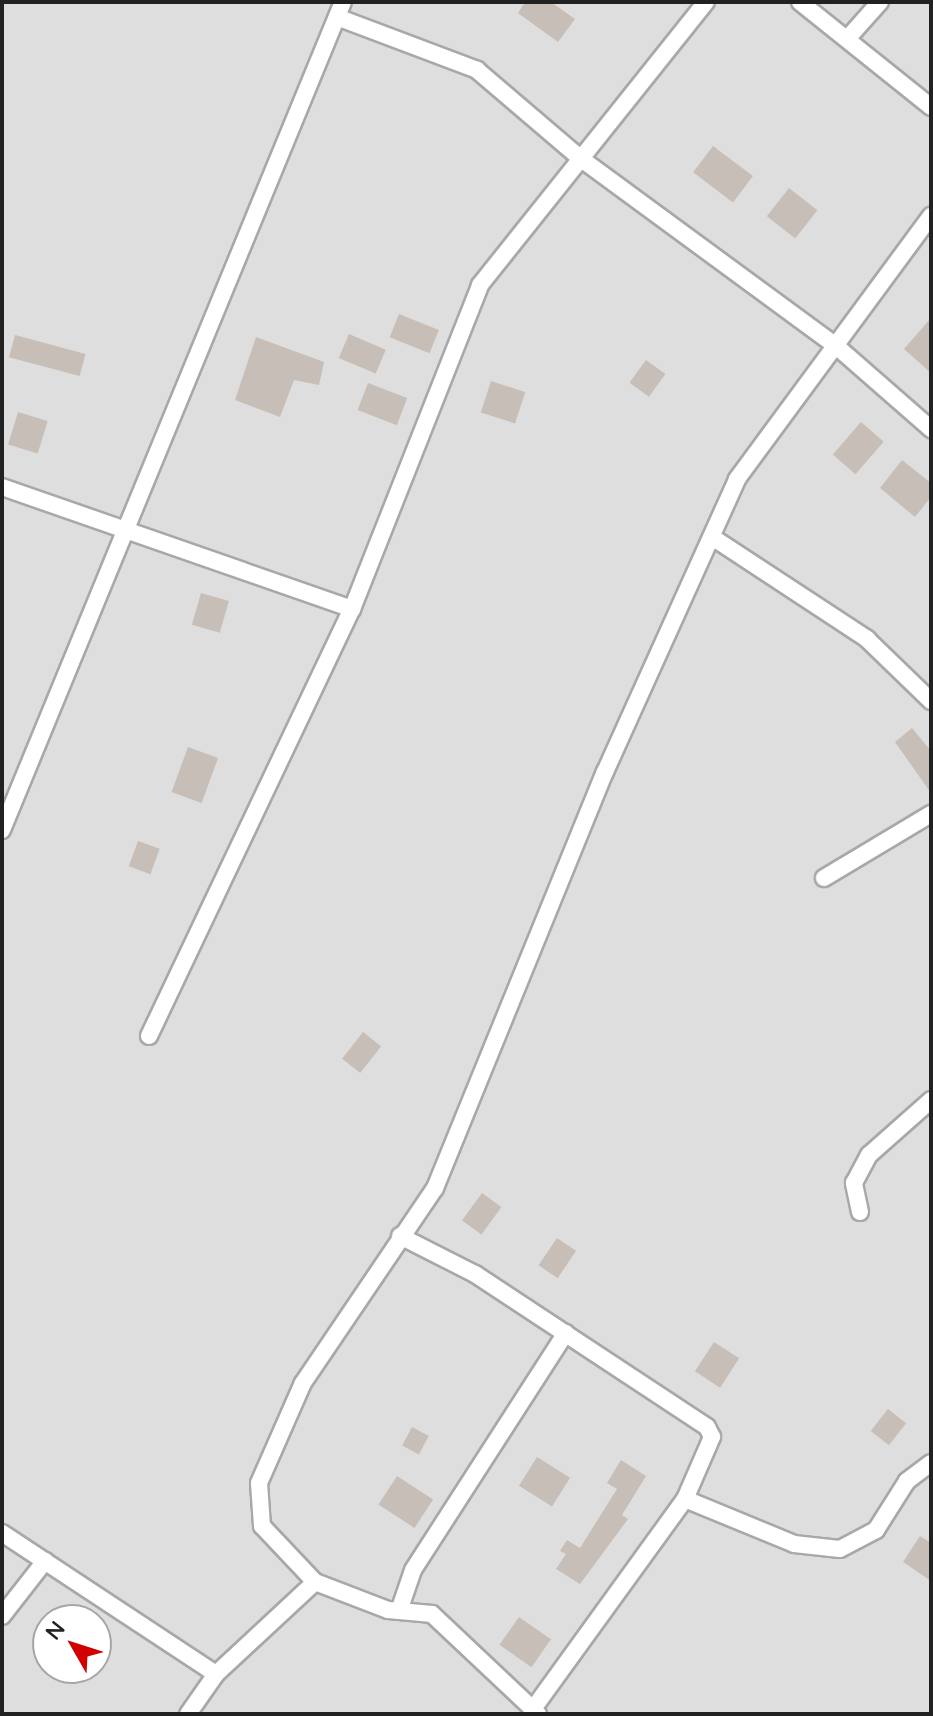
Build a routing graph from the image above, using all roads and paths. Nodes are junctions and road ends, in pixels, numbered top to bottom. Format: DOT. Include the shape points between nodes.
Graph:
graph roads {
  1 [pos="706,2"];
  2 [pos="800,2"];
  3 [pos="880,2"];
  4 [pos="340,9"];
  5 [pos="847,39"];
  6 [pos="931,107"];
  7 [pos="580,158"];
  8 [pos="931,216"];
  9 [pos="835,345"];
  10 [pos="931,429"];
  11 [pos="2,487"];
  12 [pos="125,530"];
  13 [pos="712,537"];
  14 [pos="352,609"];
  15 [pos="931,701"];
  16 [pos="931,814"];
  17 [pos="2,830"];
  18 [pos="824,878"];
  19 [pos="149,1036"];
  20 [pos="931,1100"];
  21 [pos="860,1212"];
  22 [pos="400,1236"];
  23 [pos="566,1333"];
  24 [pos="931,1463"];
  25 [pos="685,1499"];
  26 [pos="2,1533"];
  27 [pos="45,1561"];
  28 [pos="315,1582"];
  29 [pos="399,1611"];
  30 [pos="2,1616"];
  31 [pos="216,1674"];
  32 [pos="535,1712"];
  33 [pos="188,1714"];
  1 -- 7 [label="street"];
  2 -- 5 [label="street"];
  3 -- 5 [label="street"];
  4 -- 7 [label="street" via="477,70"];
  4 -- 12 [label="street"];
  5 -- 6 [label="street"];
  7 -- 9 [label="street"];
  7 -- 14 [label="street" via="480,285"];
  8 -- 9 [label="street"];
  9 -- 10 [label="street"];
  9 -- 13 [label="street" via="737,479"];
  11 -- 12 [label="street"];
  12 -- 14 [label="street"];
  12 -- 17 [label="street"];
  13 -- 15 [label="street" via="867,639"];
  13 -- 22 [label="street" via="605,772 435,1188"];
  14 -- 19 [label="street"];
  16 -- 18 [label="street"];
  20 -- 21 [label="street" via="869,1155 854,1183"];
  22 -- 23 [label="street"];
  22 -- 28 [label="street" via="303,1383 259,1483 262,1526"];
  23 -- 25 [label="street" via="707,1427 711,1450"];
  23 -- 29 [label="street" via="413,1570"];
  24 -- 25 [label="street" via="907,1481 876,1530 840,1549 794,1544"];
  25 -- 32 [label="street"];
  26 -- 27 [label="street"];
  27 -- 30 [label="street"];
  27 -- 31 [label="street"];
  28 -- 29 [label="street"];
  28 -- 31 [label="street"];
  29 -- 32 [label="street" via="432,1614"];
  31 -- 33 [label="street"];
}
